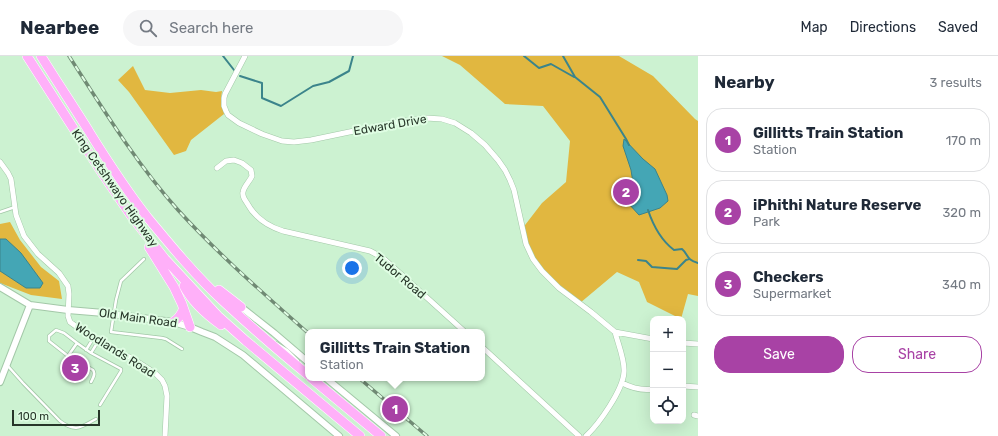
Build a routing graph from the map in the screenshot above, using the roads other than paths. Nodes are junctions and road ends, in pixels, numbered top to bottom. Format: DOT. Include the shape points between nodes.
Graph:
graph roads {
  1 [pos="27,56"];
  2 [pos="41,56"];
  3 [pos="245,56"];
  4 [pos="0,162"];
  5 [pos="217,168"];
  6 [pos="15,207"];
  7 [pos="0,212"];
  8 [pos="132,217"];
  9 [pos="144,259"];
  10 [pos="195,273"];
  11 [pos="0,287"];
  12 [pos="30,305"];
  13 [pos="241,307"];
  14 [pos="68,310"];
  15 [pos="184,310"];
  16 [pos="114,315"];
  17 [pos="173,322"];
  18 [pos="190,327"];
  19 [pos="462,329"];
  20 [pos="615,332"];
  21 [pos="94,337"];
  22 [pos="650,338"];
  23 [pos="99,340"];
  24 [pos="77,343"];
  25 [pos="686,343"];
  26 [pos="698,344"];
  27 [pos="182,349"];
  28 [pos="86,350"];
  29 [pos="485,351"];
  30 [pos="91,353"];
  31 [pos="68,356"];
  32 [pos="305,359"];
  33 [pos="7,364"];
  34 [pos="305,372"];
  35 [pos="315,381"];
  36 [pos="330,381"];
  37 [pos="0,382"];
  38 [pos="91,382"];
  39 [pos="622,383"];
  40 [pos="686,386"];
  41 [pos="698,387"];
  42 [pos="650,389"];
  43 [pos="100,405"];
  44 [pos="96,419"];
  45 [pos="165,436"];
  46 [pos="339,436"];
  47 [pos="360,436"];
  48 [pos="381,436"];
  49 [pos="396,436"];
  50 [pos="579,436"];
  51 [pos="586,436"];
  1 -- 8 [label="highway, King Cetshwayo Highway"];
  2 -- 10 [label="highway, King Cetshwayo Highway" via="133,197"];
  3 -- 20 [label="street, Edward Drive" via="225,94 226,111 240,123 282,141 311,140 426,118 455,123 471,132 498,160 510,180 526,244 533,259 542,271"];
  4 -- 6 [label="street" via="11,179"];
  5 -- 19 [label="street, Tudor Road" via="226,161 234,160 251,170 252,176 244,187 243,197 250,210 261,220 283,231 370,251 383,258"];
  6 -- 7 [label="lane"];
  6 -- 14 [label="street" via="19,224 30,245 68,286"];
  8 -- 15 [label="highway" via="174,287"];
  8 -- 47 [label="highway, King Cetshwayo Highway" via="178,274 218,316"];
  9 -- 16 [label="lane" via="121,281"];
  10 -- 13 [label="highway"];
  10 -- 34 [label="highway, King Cetshwayo Highway" via="228,306"];
  11 -- 12 [label="street, Old Main Road"];
  12 -- 14 [label="street, Old Main Road"];
  12 -- 33 [label="street"];
  13 -- 32 [label="street"];
  14 -- 16 [label="street, Old Main Road"];
  14 -- 21 [label="street, Woodlands Road" via="68,318 72,324"];
  15 -- 17 [label="highway"];
  15 -- 18 [label="highway"];
  16 -- 17 [label="street, Old Main Road"];
  16 -- 27 [label="lane" via="111,332 162,338"];
  17 -- 18 [label="street, Old Main Road"];
  18 -- 46 [label="street, Old Main Road" via="214,337 243,355"];
  20 -- 22 [label="street, Edward Drive"];
  20 -- 39 [label="street" via="624,365"];
  21 -- 23 [label="street, Woodlands Road"];
  21 -- 28 [label="lane"];
  23 -- 30 [label="lane"];
  23 -- 45 [label="street, Woodlands Road" via="138,362 162,380 167,396"];
  24 -- 28 [label="lane"];
  24 -- 31 [label="lane"];
  24 -- 31 [label="lane" via="58,330 50,336 49,341"];
  25 -- 26 [label="street"];
  28 -- 30 [label="lane"];
  29 -- 50 [label="street"];
  30 -- 43 [label="lane" via="121,369"];
  31 -- 38 [label="lane" via="95,372"];
  33 -- 37 [label="street"];
  33 -- 44 [label="lane" via="64,424 78,428"];
  35 -- 48 [label="highway"];
  36 -- 49 [label="street"];
  39 -- 42 [label="street" via="640,390"];
  39 -- 51 [label="street" via="609,407"];
  40 -- 41 [label="street"];
}
